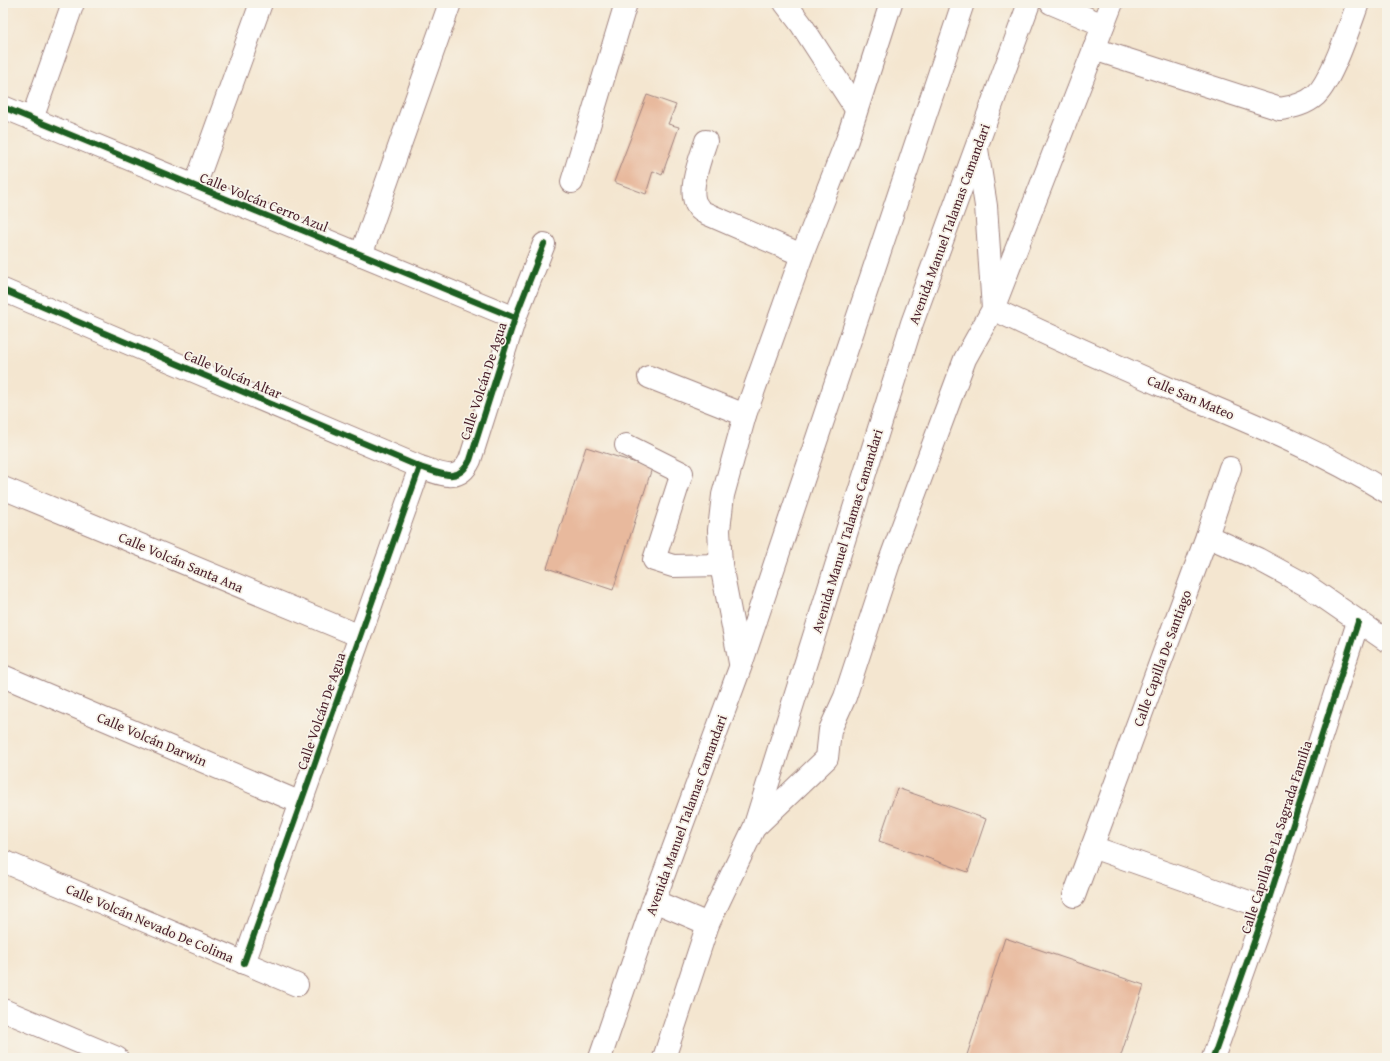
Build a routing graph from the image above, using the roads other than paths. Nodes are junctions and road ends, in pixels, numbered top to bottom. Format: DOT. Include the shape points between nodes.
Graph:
graph roads {
  1 [pos="73,3"];
  2 [pos="261,3"];
  3 [pos="450,3"];
  4 [pos="626,3"];
  5 [pos="891,3"];
  6 [pos="963,3"];
  7 [pos="1029,3"];
  8 [pos="1051,3"];
  9 [pos="1112,3"];
  10 [pos="1357,3"];
  11 [pos="787,4"];
  12 [pos="1103,25"];
  13 [pos="1094,49"];
  14 [pos="3,107"];
  15 [pos="856,109"];
  16 [pos="32,119"];
  17 [pos="706,141"];
  18 [pos="977,146"];
  19 [pos="572,182"];
  20 [pos="195,186"];
  21 [pos="544,244"];
  22 [pos="361,255"];
  23 [pos="802,255"];
  24 [pos="3,290"];
  25 [pos="993,309"];
  26 [pos="515,318"];
  27 [pos="649,377"];
  28 [pos="746,415"];
  29 [pos="626,445"];
  30 [pos="420,467"];
  31 [pos="1230,468"];
  32 [pos="456,476"];
  33 [pos="3,488"];
  34 [pos="1387,492"];
  35 [pos="1207,536"];
  36 [pos="721,565"];
  37 [pos="1358,622"];
  38 [pos="360,636"];
  39 [pos="1387,641"];
  40 [pos="740,665"];
  41 [pos="3,676"];
  42 [pos="301,802"];
  43 [pos="754,828"];
  44 [pos="1092,847"];
  45 [pos="3,861"];
  46 [pos="1074,896"];
  47 [pos="654,901"];
  48 [pos="1266,908"];
  49 [pos="708,924"];
  50 [pos="244,963"];
  51 [pos="297,985"];
  52 [pos="3,1010"];
  53 [pos="117,1058"];
  54 [pos="600,1058"];
  55 [pos="664,1058"];
  56 [pos="1213,1058"];
  1 -- 16 [label="street"];
  2 -- 20 [label="street"];
  3 -- 22 [label="street"];
  4 -- 19 [label="street"];
  5 -- 15 [label="street"];
  6 -- 40 [label="street, Avenida Manuel Talamas Camandari"];
  7 -- 18 [label="street, Avenida Manuel Talamas Camandari"];
  8 -- 12 [label="street"];
  9 -- 12 [label="street"];
  10 -- 13 [label="street" via="1325,84 1316,95 1297,107 1280,109"];
  11 -- 15 [label="street"];
  12 -- 13 [label="street"];
  13 -- 25 [label="street"];
  14 -- 16 [label="street, Calle Volcán Cerro Azul"];
  15 -- 23 [label="street" via="847,140"];
  16 -- 20 [label="street, Calle Volcán Cerro Azul"];
  17 -- 23 [label="street" via="694,184 693,197 697,207 705,213"];
  18 -- 25 [label="street" via="986,206"];
  18 -- 43 [label="street, Avenida Manuel Talamas Camandari" via="912,323"];
  20 -- 22 [label="street, Calle Volcán Cerro Azul"];
  21 -- 26 [label="street, Calle Volcán De Agua"];
  22 -- 26 [label="street, Calle Volcán Cerro Azul"];
  23 -- 28 [label="street"];
  24 -- 30 [label="street, Calle Volcán Altar"];
  25 -- 34 [label="street, Calle San Mateo" via="1087,353 1280,435 1365,478"];
  25 -- 43 [label="street" via="966,358 908,510 854,664 845,697 830,730 827,758"];
  26 -- 32 [label="street, Calle Volcán De Agua" via="470,460 465,470"];
  27 -- 28 [label="street"];
  28 -- 36 [label="street" via="723,495 719,530"];
  29 -- 36 [label="street" via="682,473 654,560 673,566"];
  30 -- 32 [label="street, Calle Volcán Altar"];
  30 -- 38 [label="street, Calle Volcán De Agua"];
  31 -- 35 [label="street, Calle Capilla De Santiago"];
  33 -- 38 [label="street, Calle Volcán Santa Ana"];
  35 -- 37 [label="street" via="1258,559 1306,585"];
  35 -- 44 [label="street, Calle Capilla De Santiago"];
  36 -- 40 [label="street"];
  37 -- 39 [label="street"];
  37 -- 48 [label="street, Calle Capilla De La Sagrada Familia"];
  38 -- 42 [label="street, Calle Volcán De Agua"];
  40 -- 47 [label="street, Avenida Manuel Talamas Camandari"];
  41 -- 42 [label="street, Calle Volcán Darwin"];
  42 -- 50 [label="street, Calle Volcán De Agua"];
  43 -- 49 [label="street, Avenida Manuel Talamas Camandari"];
  44 -- 46 [label="street, Calle Capilla De Santiago"];
  44 -- 48 [label="street"];
  45 -- 50 [label="street, Calle Volcán Nevado De Colima"];
  47 -- 49 [label="street"];
  47 -- 54 [label="street, Avenida Manuel Talamas Camandari"];
  48 -- 56 [label="street, Calle Capilla De La Sagrada Familia"];
  49 -- 55 [label="street, Avenida Manuel Talamas Camandari"];
  50 -- 51 [label="street, Calle Volcán Nevado De Colima"];
  52 -- 53 [label="street"];
}
